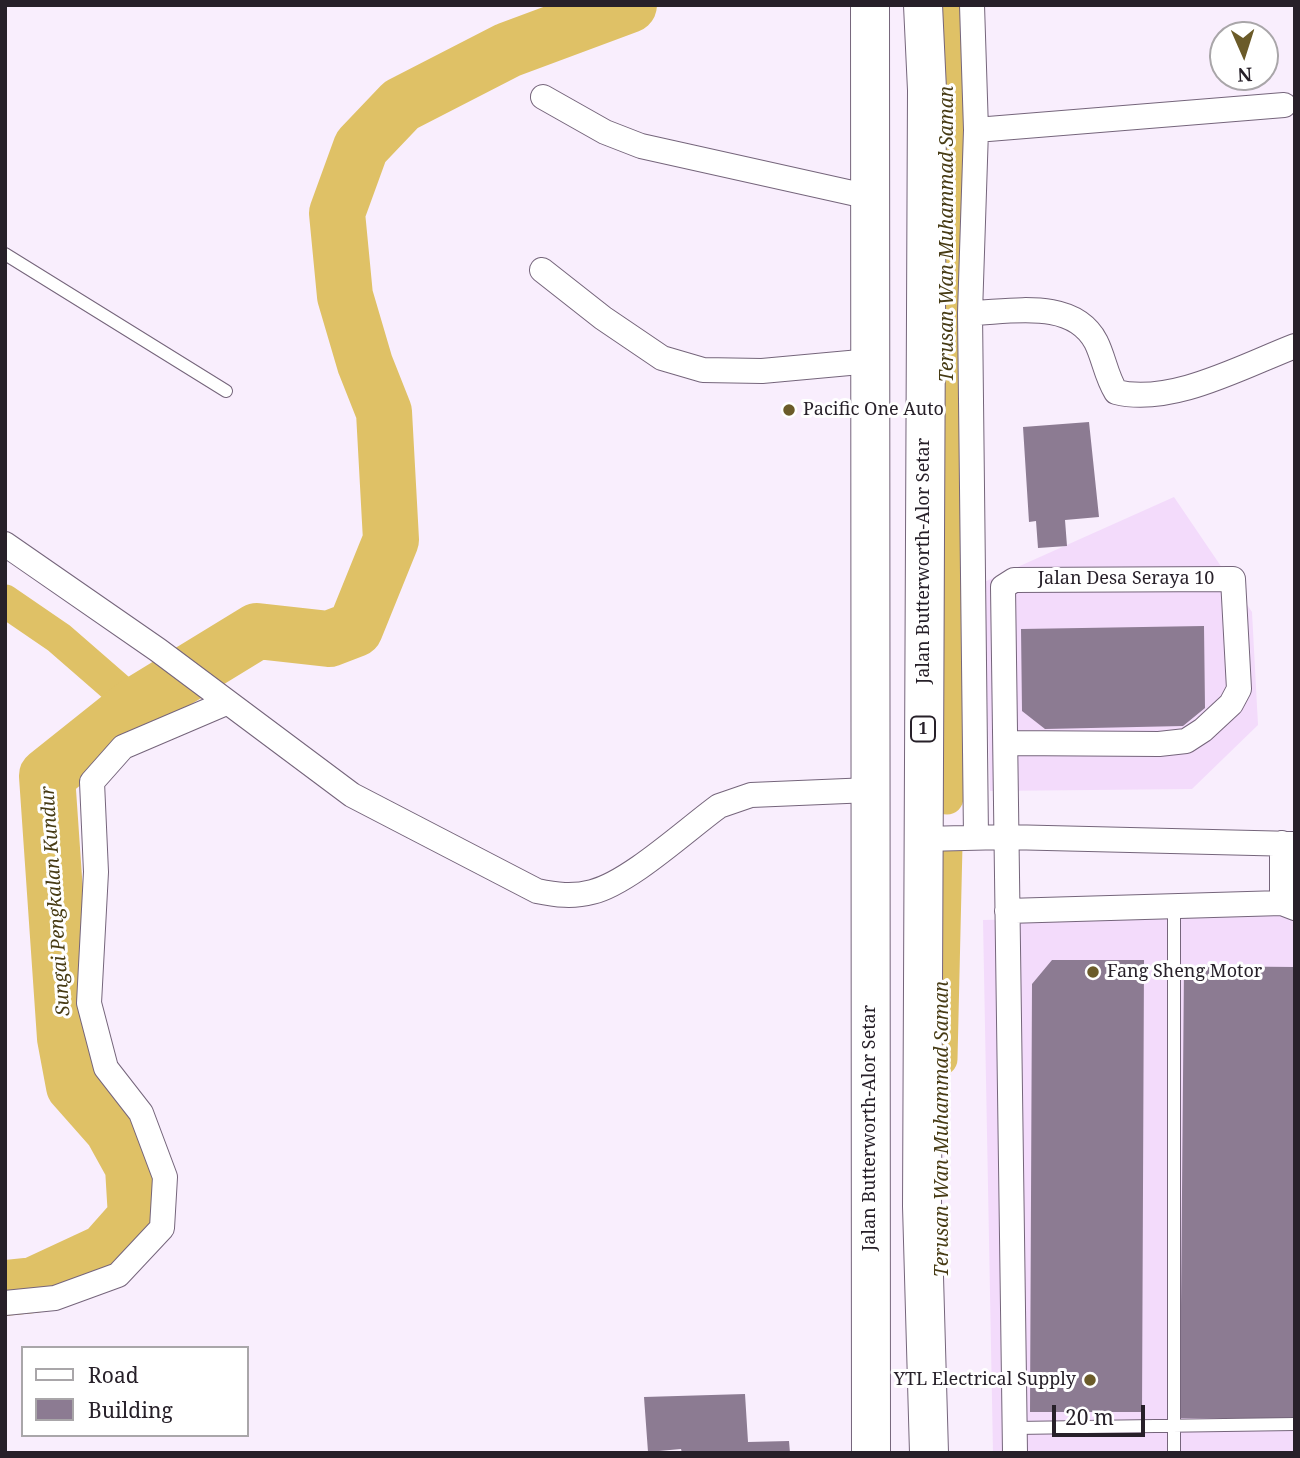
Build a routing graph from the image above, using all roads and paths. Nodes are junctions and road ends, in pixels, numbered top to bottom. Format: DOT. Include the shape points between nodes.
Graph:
graph roads {
  1 [pos="870,5"];
  2 [pos="923,5"];
  3 [pos="972,5"];
  4 [pos="543,97"];
  5 [pos="1284,105"];
  6 [pos="976,130"];
  7 [pos="870,198"];
  8 [pos="5,254"];
  9 [pos="542,270"];
  10 [pos="970,313"];
  11 [pos="1295,346"];
  12 [pos="871,361"];
  13 [pos="226,391"];
  14 [pos="5,544"];
  15 [pos="972,635"];
  16 [pos="1003,635"];
  17 [pos="226,703"];
  18 [pos="1006,743"];
  19 [pos="870,790"];
  20 [pos="976,837"];
  21 [pos="1006,837"];
  22 [pos="923,839"];
  23 [pos="1288,843"];
  24 [pos="1174,904"];
  25 [pos="1288,905"];
  26 [pos="1007,911"];
  27 [pos="5,1303"];
  28 [pos="1295,1424"];
  29 [pos="1175,1426"];
  30 [pos="1015,1428"];
  31 [pos="871,1453"];
  32 [pos="929,1453"];
  33 [pos="1015,1453"];
  34 [pos="1174,1453"];
  1 -- 7 [label="main road, Jalan Butterworth-Alor Setar"];
  2 -- 22 [label="main road, Jalan Butterworth-Alor Setar / 1" via="927,90"];
  3 -- 6 [label="street"];
  4 -- 7 [label="street" via="605,132 641,146"];
  5 -- 6 [label="street"];
  6 -- 10 [label="street"];
  7 -- 12 [label="main road, Jalan Butterworth-Alor Setar"];
  8 -- 13 [label="lane"];
  9 -- 12 [label="street" via="662,358 693,367 762,371"];
  10 -- 11 [label="street" via="1061,311 1086,327 1097,343 1116,392 1133,397 1178,391"];
  10 -- 15 [label="street"];
  12 -- 19 [label="main road, Jalan Butterworth-Alor Setar"];
  14 -- 17 [label="street"];
  15 -- 16 [label="street"];
  15 -- 20 [label="street"];
  16 -- 18 [label="street, Jalan Desa Seraya 10"];
  16 -- 18 [label="street, Jalan Desa Seraya 10" via="1003,586 1014,580 1233,579 1239,689 1231,704 1203,730 1186,741 1159,744"];
  17 -- 19 [label="street" via="352,795 537,891 560,896 609,886 729,800"];
  17 -- 27 [label="street" via="123,747 92,782 96,872 89,1003 106,1068 141,1113 165,1177 162,1228 118,1275 55,1298"];
  18 -- 21 [label="street"];
  19 -- 31 [label="main road, Jalan Butterworth-Alor Setar"];
  20 -- 21 [label="street"];
  20 -- 22 [label="street"];
  21 -- 23 [label="street"];
  21 -- 26 [label="street"];
  22 -- 32 [label="main road, Jalan Butterworth-Alor Setar / 1" via="922,1206"];
  23 -- 25 [label="street"];
  24 -- 25 [label="street"];
  24 -- 26 [label="street"];
  24 -- 29 [label="lane"];
  26 -- 30 [label="street"];
  28 -- 29 [label="lane"];
  29 -- 30 [label="lane"];
  29 -- 34 [label="lane"];
  30 -- 33 [label="street"];
}
